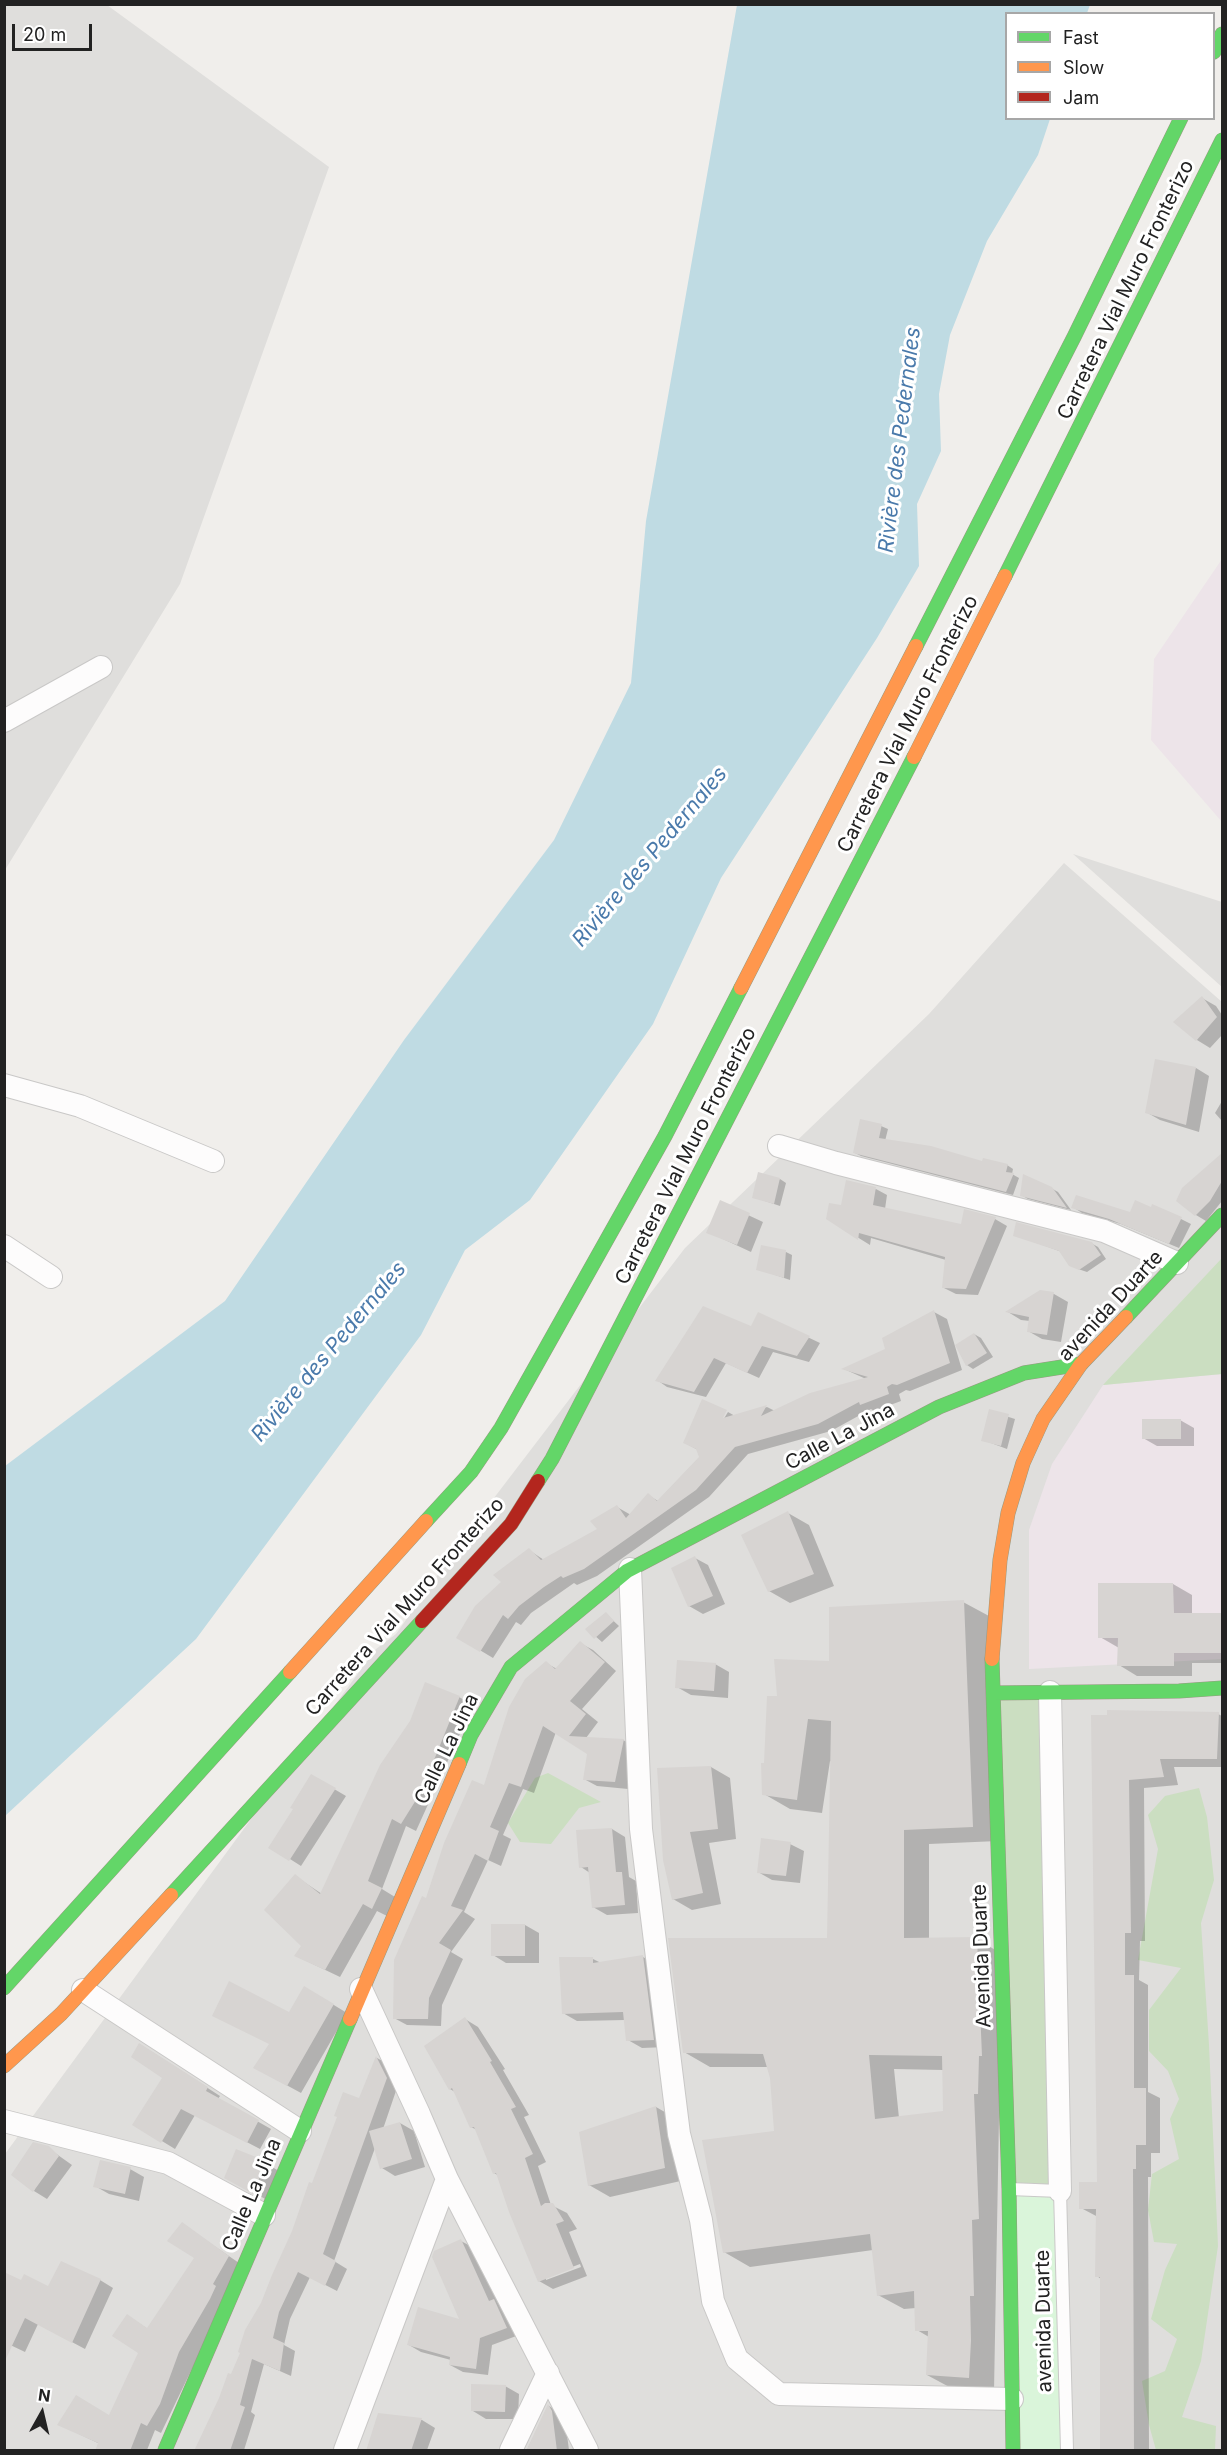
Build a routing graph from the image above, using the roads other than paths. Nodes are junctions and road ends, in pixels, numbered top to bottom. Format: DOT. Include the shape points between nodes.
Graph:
graph roads {
  1 [pos="1222,34"];
  2 [pos="1215,50"];
  3 [pos="1180,120"];
  4 [pos="1222,140"];
  5 [pos="102,667"];
  6 [pos="4,721"];
  7 [pos="4,1085"];
  8 [pos="779,1146"];
  9 [pos="213,1161"];
  10 [pos="1222,1215"];
  11 [pos="4,1246"];
  12 [pos="1177,1263"];
  13 [pos="51,1277"];
  14 [pos="1081,1364"];
  15 [pos="1023,1463"];
  16 [pos="630,1569"];
  17 [pos="1222,1688"];
  18 [pos="1050,1692"];
  19 [pos="993,1693"];
  20 [pos="4,1988"];
  21 [pos="361,1989"];
  22 [pos="83,1990"];
  23 [pos="4,2066"];
  24 [pos="5,2120"];
  25 [pos="300,2131"];
  26 [pos="447,2179"];
  27 [pos="1009,2189"];
  28 [pos="1060,2191"];
  29 [pos="264,2215"];
  30 [pos="548,2373"];
  31 [pos="1012,2398"];
  32 [pos="165,2451"];
  33 [pos="345,2451"];
  34 [pos="511,2451"];
  35 [pos="587,2451"];
  36 [pos="1013,2451"];
  37 [pos="1066,2451"];
  1 -- 2 [label="street"];
  3 -- 20 [label="street, Carretera Vial Muro Fronterizo" via="1068,348 665,1136 501,1428 471,1472"];
  4 -- 22 [label="street, Carretera Vial Muro Fronterizo" via="895,796 552,1459 511,1524"];
  5 -- 6 [label="street"];
  7 -- 9 [label="street" via="80,1106"];
  8 -- 12 [label="street" via="1104,1231"];
  10 -- 12 [label="street, avenida Duarte"];
  11 -- 13 [label="street"];
  12 -- 14 [label="street, avenida Duarte"];
  14 -- 15 [label="street, avenida Duarte" via="1043,1419"];
  14 -- 16 [label="street, Calle La Jina" via="1024,1373 939,1407"];
  15 -- 19 [label="street, Avenida Duarte" via="1008,1513 1000,1560"];
  16 -- 21 [label="street, Calle La Jina" via="511,1667 471,1735"];
  16 -- 31 [label="street" via="641,1829 679,2134 700,2220 713,2301 736,2359 779,2394"];
  17 -- 18 [label="street"];
  18 -- 19 [label="street"];
  18 -- 28 [label="street"];
  19 -- 27 [label="street, Avenida Duarte"];
  21 -- 25 [label="street, Calle La Jina"];
  21 -- 26 [label="street"];
  22 -- 23 [label="street, Carretera Vial Muro Fronterizo"];
  22 -- 25 [label="street"];
  24 -- 29 [label="street" via="168,2163"];
  25 -- 29 [label="street, Calle La Jina"];
  26 -- 30 [label="street"];
  26 -- 33 [label="street"];
  27 -- 28 [label="lane"];
  27 -- 31 [label="street, Avenida Duarte"];
  28 -- 37 [label="lane, avenida Duarte"];
  29 -- 32 [label="street, Calle La Jina"];
  30 -- 34 [label="street"];
  30 -- 35 [label="street"];
  31 -- 36 [label="street, Avenida Duarte"];
}
